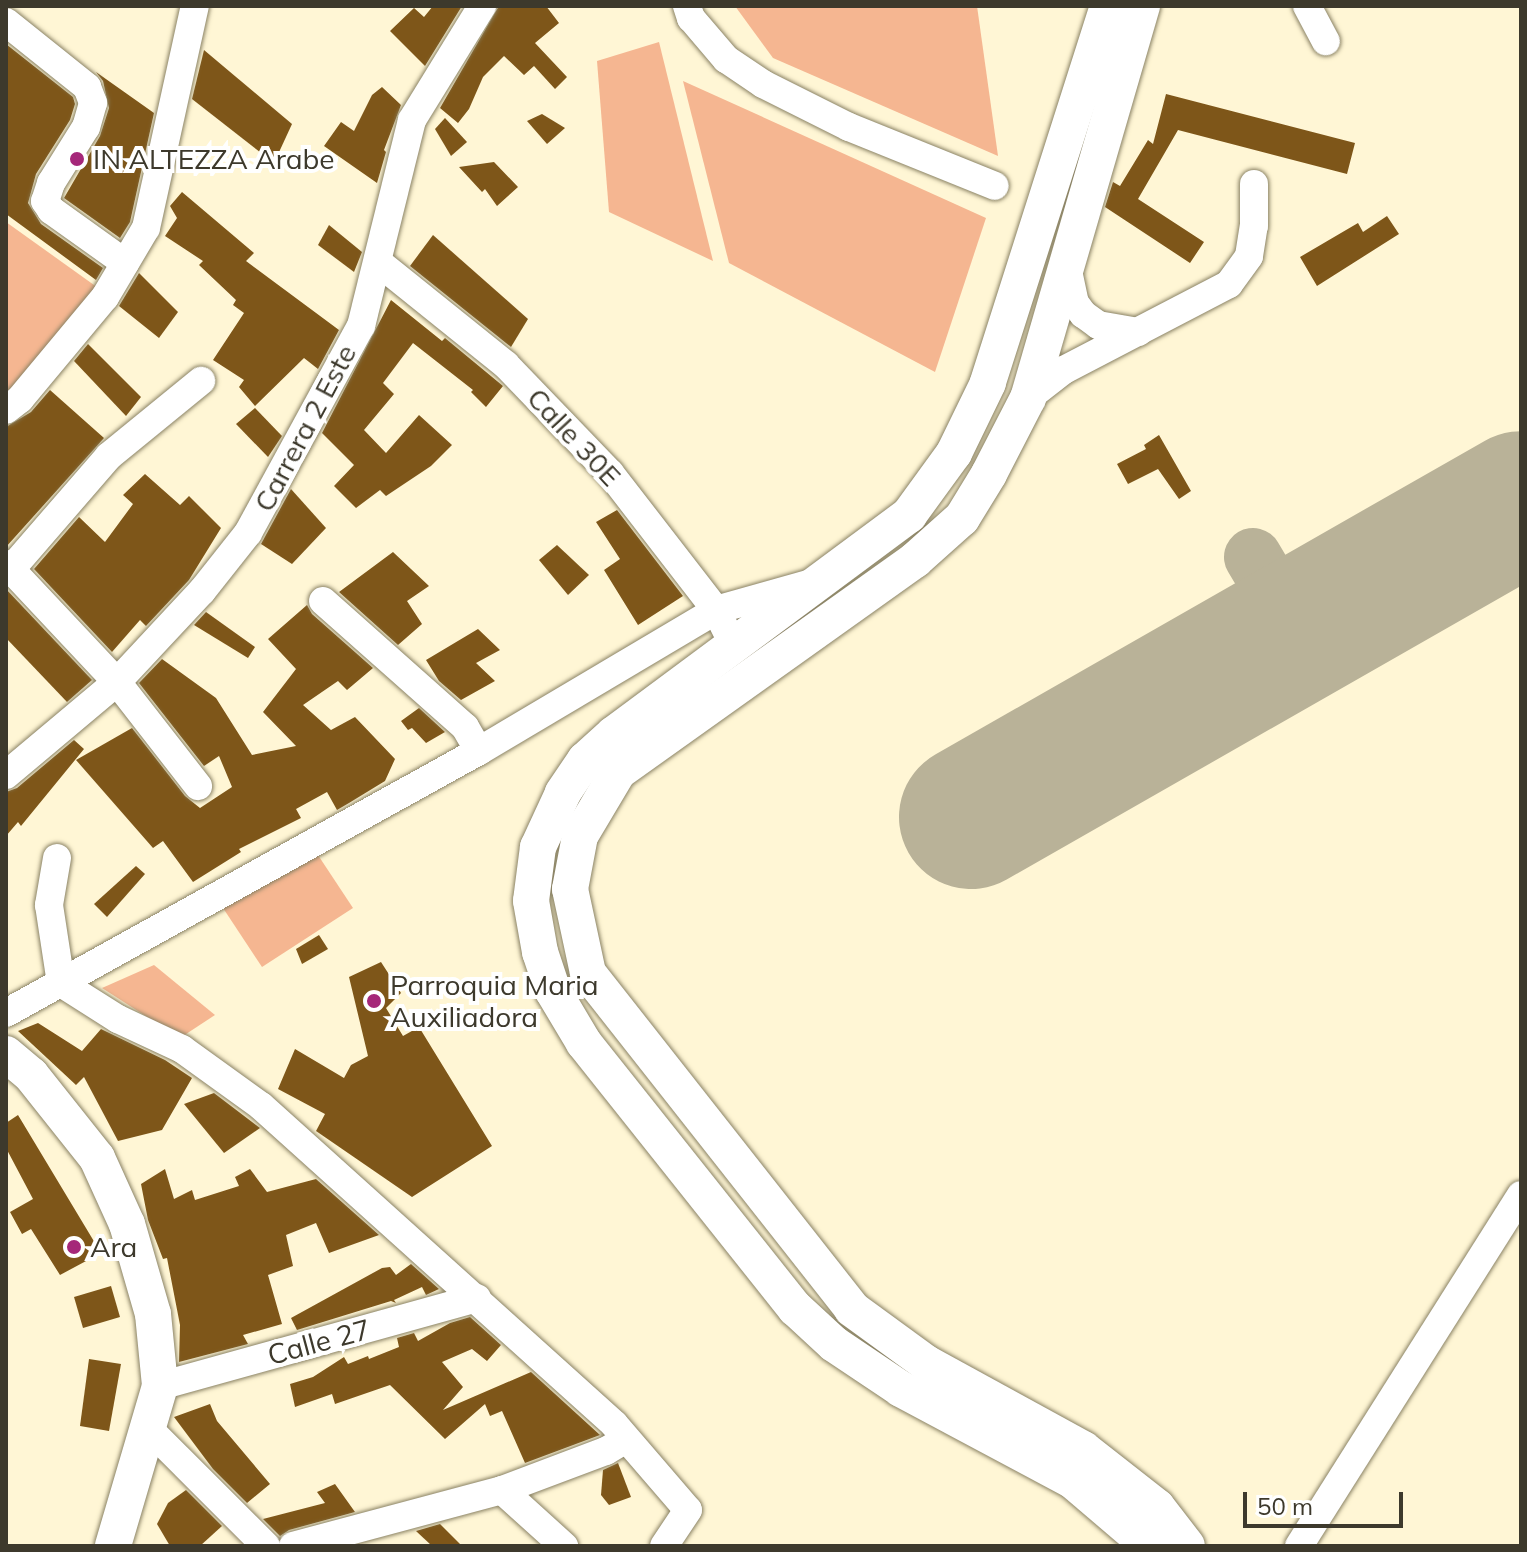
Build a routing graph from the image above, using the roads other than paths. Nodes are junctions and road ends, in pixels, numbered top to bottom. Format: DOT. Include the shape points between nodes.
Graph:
graph roads {
  1 [pos="195,6"];
  2 [pos="482,6"];
  3 [pos="687,6"];
  4 [pos="1108,6"];
  5 [pos="1142,6"];
  6 [pos="1307,6"];
  7 [pos="6,22"];
  8 [pos="1326,41"];
  9 [pos="1254,184"];
  10 [pos="995,186"];
  11 [pos="378,262"];
  12 [pos="125,263"];
  13 [pos="1066,265"];
  14 [pos="1138,332"];
  15 [pos="201,381"];
  16 [pos="1028,398"];
  17 [pos="6,410"];
  18 [pos="9,566"];
  19 [pos="822,580"];
  20 [pos="323,601"];
  21 [pos="716,610"];
  22 [pos="734,646"];
  23 [pos="117,682"];
  24 [pos="479,751"];
  25 [pos="6,775"];
  26 [pos="198,786"];
  27 [pos="57,858"];
  28 [pos="61,983"];
  29 [pos="6,1013"];
  30 [pos="6,1054"];
  31 [pos="1521,1195"];
  32 [pos="477,1298"];
  33 [pos="160,1386"];
  34 [pos="148,1428"];
  35 [pos="624,1440"];
  36 [pos="502,1490"];
  37 [pos="113,1546"];
  38 [pos="266,1546"];
  39 [pos="293,1546"];
  40 [pos="564,1546"];
  41 [pos="664,1546"];
  42 [pos="1149,1546"];
  43 [pos="1187,1546"];
  44 [pos="1299,1546"];
  1 -- 12 [label="street" via="146,228"];
  2 -- 11 [label="street, Carrera 2 Este" via="412,120"];
  3 -- 10 [label="street" via="726,59 763,84 849,127"];
  4 -- 19 [label="main road" via="988,383 954,453 909,515"];
  5 -- 13 [label="main road"];
  6 -- 8 [label="street"];
  7 -- 12 [label="street" via="87,87 93,103 86,127 45,201"];
  9 -- 14 [label="street" via="1249,256 1229,284"];
  11 -- 21 [label="street, Calle 30E" via="516,376 610,473"];
  11 -- 23 [label="street, Carrera 2 Este" via="361,326 248,533"];
  12 -- 17 [label="street" via="105,297"];
  13 -- 14 [label="street" via="1083,314 1098,325"];
  13 -- 16 [label="main road"];
  14 -- 16 [label="street" via="1064,370"];
  15 -- 18 [label="street" via="109,456"];
  16 -- 43 [label="main road" via="962,518 915,560 618,772 580,836 570,889 588,973 852,1309 926,1363 1083,1449 1157,1507"];
  18 -- 23 [label="street"];
  19 -- 21 [label="street"];
  19 -- 22 [label="main road"];
  20 -- 24 [label="street" via="465,727"];
  21 -- 22 [label="street, Calle 30E"];
  21 -- 24 [label="street"];
  22 -- 42 [label="main road" via="614,734 585,760 563,793 538,847 531,901 553,991 584,1043 795,1308 834,1344 901,1389 1073,1481"];
  23 -- 25 [label="street, Carrera 2 Este"];
  23 -- 26 [label="street"];
  24 -- 28 [label="street"];
  27 -- 28 [label="street" via="49,905"];
  28 -- 29 [label="street"];
  28 -- 32 [label="street" via="118,1019 182,1049 261,1106"];
  30 -- 33 [label="main road" via="31,1075 97,1158 127,1224 153,1314"];
  31 -- 44 [label="street"];
  32 -- 33 [label="street, Calle 27"];
  32 -- 35 [label="street" via="614,1424"];
  33 -- 34 [label="main road"];
  34 -- 37 [label="main road"];
  34 -- 38 [label="street"];
  35 -- 36 [label="street"];
  35 -- 41 [label="street" via="688,1510"];
  36 -- 39 [label="street"];
  36 -- 40 [label="street"];
}
